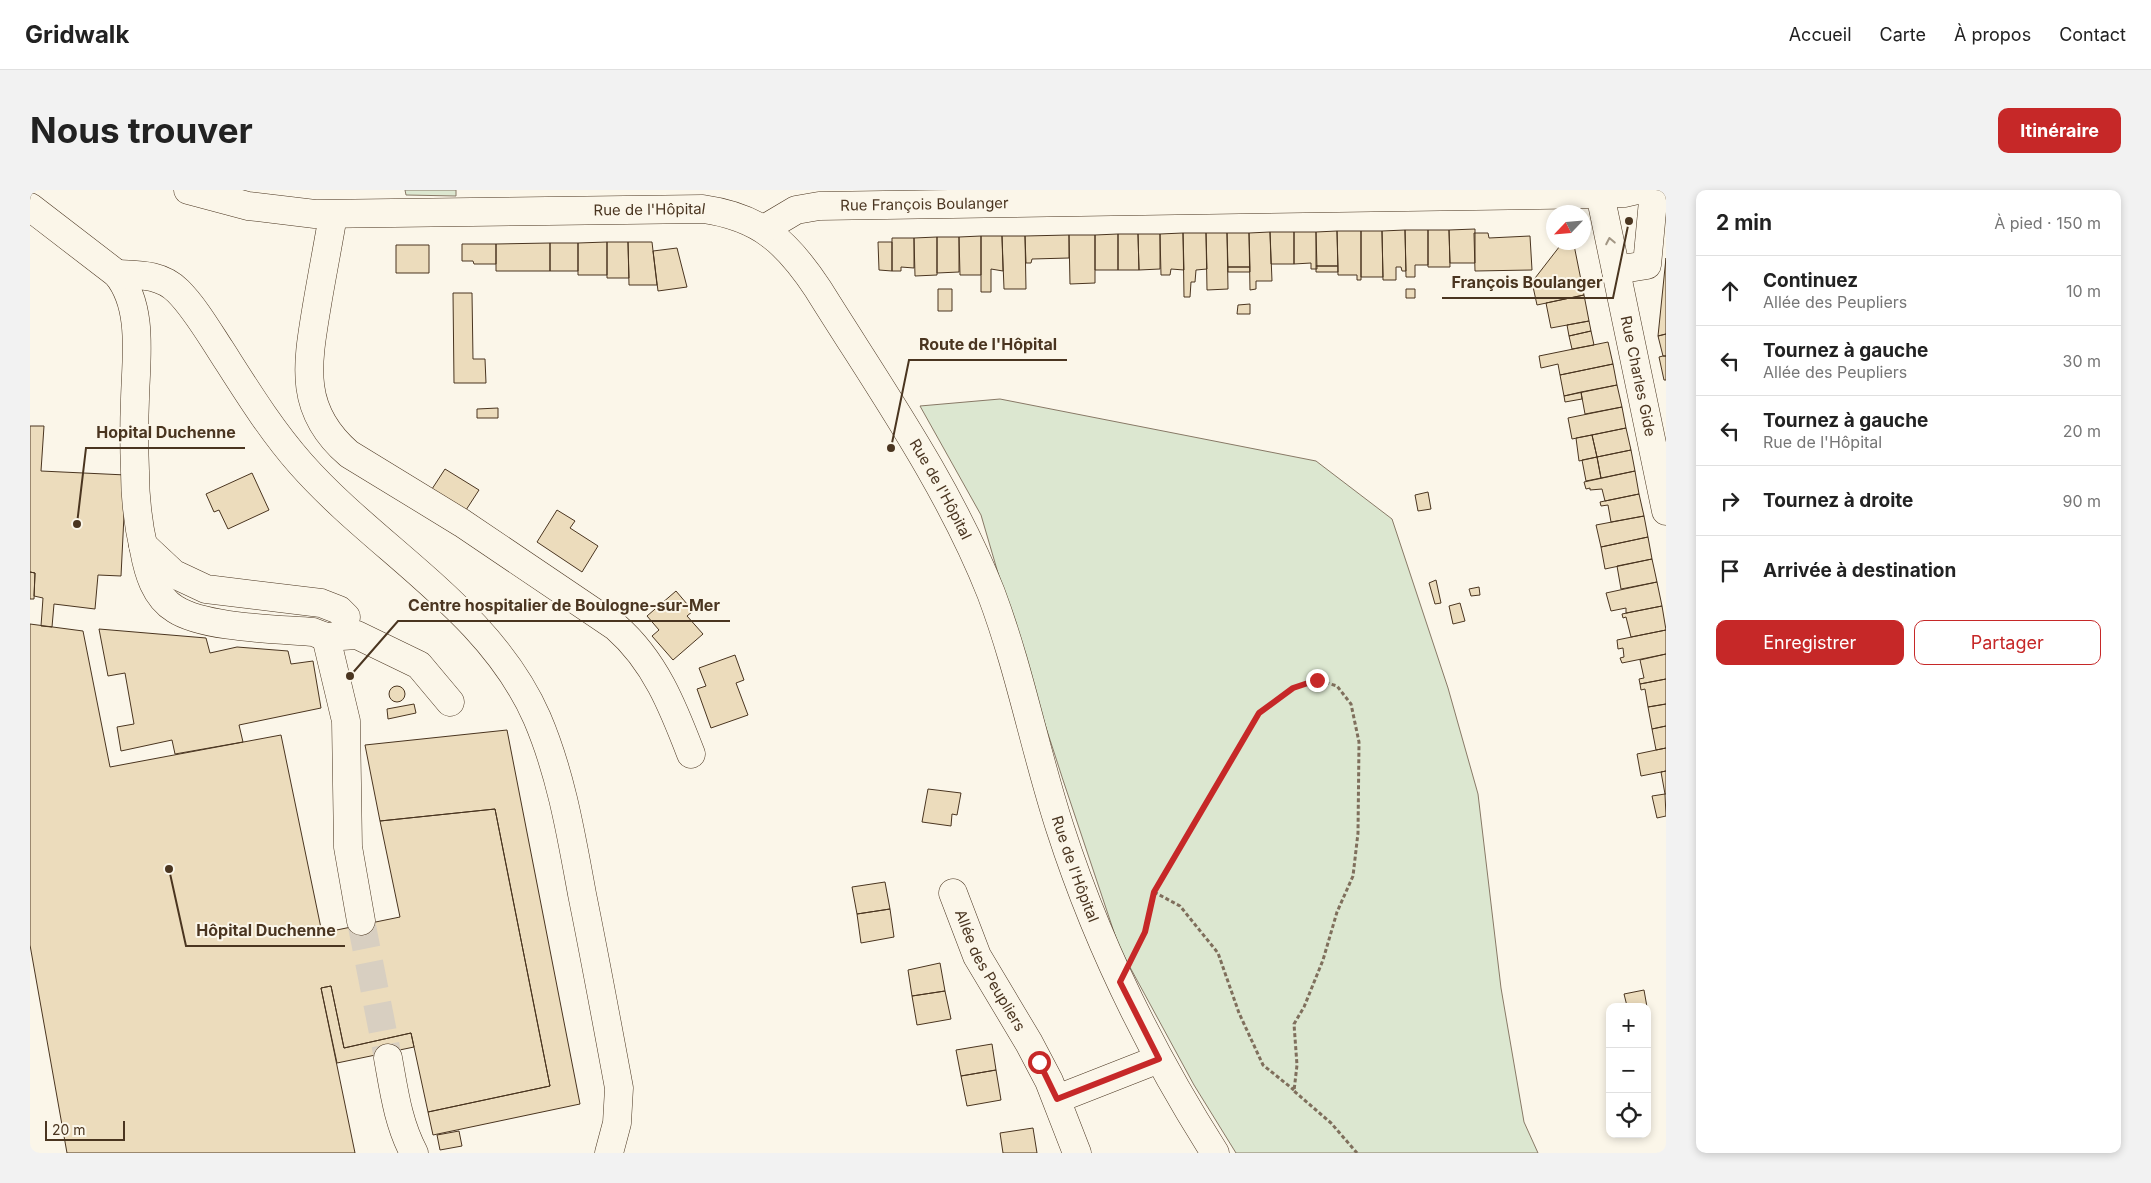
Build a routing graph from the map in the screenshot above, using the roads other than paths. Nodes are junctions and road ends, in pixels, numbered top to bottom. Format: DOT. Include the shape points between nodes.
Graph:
graph roads {
  1 [pos="188,190"];
  2 [pos="1636,190"];
  3 [pos="1654,190"];
  4 [pos="1600,194"];
  5 [pos="30,207"];
  6 [pos="333,214"];
  7 [pos="764,229"];
  8 [pos="1616,270"];
  9 [pos="117,274"];
  10 [pos="1666,512"];
  11 [pos="143,545"];
  12 [pos="346,617"];
  13 [pos="326,637"];
  14 [pos="450,702"];
  15 [pos="691,754"];
  16 [pos="953,893"];
  17 [pos="361,921"];
  18 [pos="388,1058"];
  19 [pos="1159,1059"];
  20 [pos="1057,1099"];
  21 [pos="414,1153"];
  22 [pos="609,1153"];
  23 [pos="1077,1153"];
  24 [pos="1215,1153"];
  1 -- 6 [label="street" via="260,208"];
  2 -- 4 [label="street"];
  3 -- 8 [label="street" via="1647,265"];
  4 -- 7 [label="street, Rue François Boulanger" via="819,206 796,210"];
  8 -- 4 [label="street, Rue Charles Gide, one-way"];
  5 -- 9 [label="street"];
  6 -- 7 [label="street, Rue de l'Hôpital" via="703,209 734,215"];
  6 -- 15 [label="street" via="308,365 311,396 320,422 349,454 462,523 630,639 652,667"];
  7 -- 19 [label="street, Rue de l'Hôpital" via="785,245 813,281 963,528 1006,636 1052,804 1070,856 1120,982"];
  8 -- 10 [label="street, Rue Charles Gide"];
  9 -- 11 [label="street" via="124,283 136,323 136,510"];
  9 -- 22 [label="street" via="156,277 178,291 300,464 489,642 526,695 545,738 565,804 617,1078 620,1101"];
  11 -- 12 [label="street" via="174,574 206,590 321,603 339,610"];
  11 -- 13 [label="street" via="146,563 159,593 174,609 185,615 210,622 313,632"];
  13 -- 14 [label="street" via="357,635 420,665"];
  13 -- 17 [label="street" via="346,721 348,847"];
  16 -- 20 [label="street, Allée des Peupliers" via="977,956 1029,1043"];
  18 -- 21 [label="street" via="397,1111"];
  19 -- 20 [label="street"];
  19 -- 24 [label="street, Rue de l'Hôpital"];
  20 -- 23 [label="street, Allée des Peupliers"];
}
